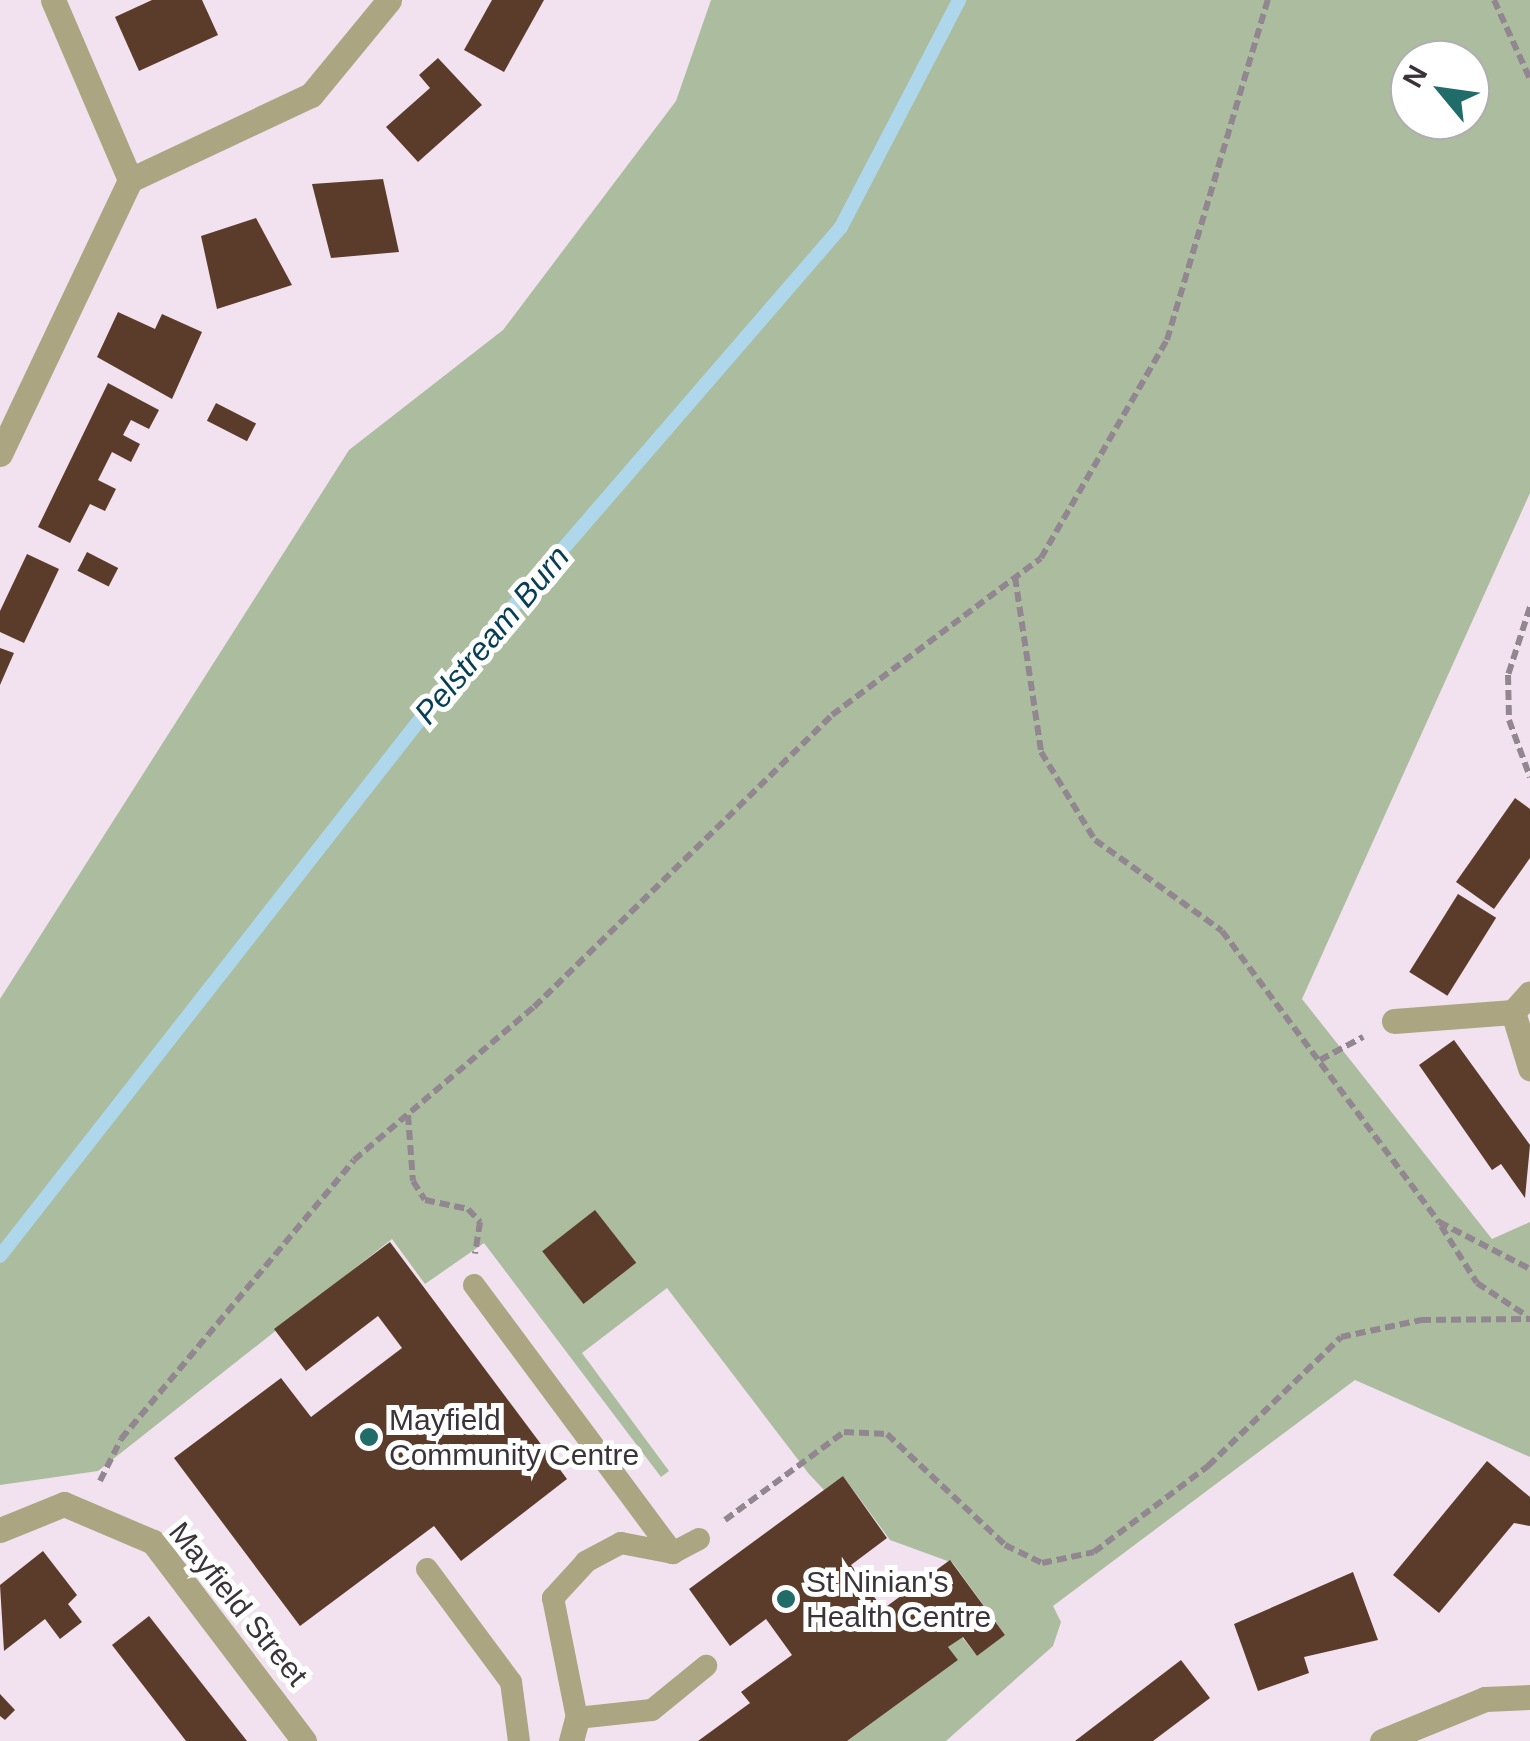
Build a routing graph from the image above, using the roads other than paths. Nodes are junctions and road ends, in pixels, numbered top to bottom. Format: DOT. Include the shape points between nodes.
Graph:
graph roads {
  1 [pos="54,0"];
  2 [pos="389,0"];
  3 [pos="130,180"];
  4 [pos="0,454"];
  5 [pos="1521,1002"];
  6 [pos="1394,1021"];
  7 [pos="1530,1068"];
  8 [pos="474,1286"];
  9 [pos="0,1530"];
  10 [pos="698,1540"];
  11 [pos="673,1553"];
  12 [pos="427,1569"];
  13 [pos="706,1666"];
  14 [pos="1530,1697"];
  15 [pos="574,1730"];
  16 [pos="304,1741"];
  17 [pos="519,1741"];
  18 [pos="1382,1741"];
  1 -- 3 [label="street"];
  2 -- 3 [label="street" via="311,95"];
  3 -- 4 [label="street"];
  5 -- 6 [label="street"];
  5 -- 7 [label="street"];
  8 -- 11 [label="lane"];
  9 -- 16 [label="street, Mayfield Street" via="64,1504 153,1542"];
  10 -- 11 [label="lane"];
  11 -- 15 [label="lane" via="621,1543 586,1562 553,1598"];
  12 -- 17 [label="lane" via="511,1682"];
  13 -- 15 [label="lane" via="652,1710"];
  14 -- 18 [label="street" via="1485,1699"];
}
